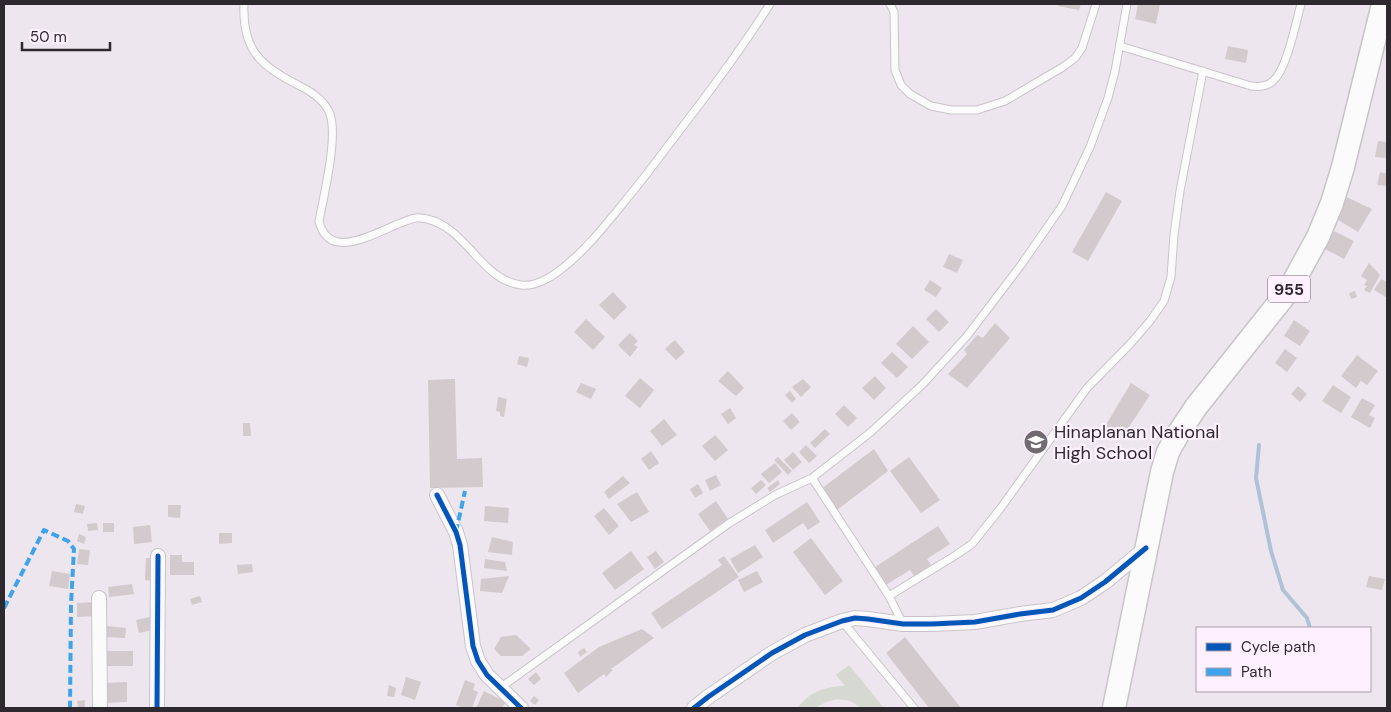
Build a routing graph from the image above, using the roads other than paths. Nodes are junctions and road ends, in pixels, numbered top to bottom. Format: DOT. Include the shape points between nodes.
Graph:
graph roads {
  1 [pos="244,4"];
  2 [pos="770,4"];
  3 [pos="890,4"];
  4 [pos="1096,4"];
  5 [pos="1127,4"];
  6 [pos="1301,4"];
  7 [pos="1383,4"];
  8 [pos="1120,46"];
  9 [pos="1203,71"];
  10 [pos="812,478"];
  11 [pos="437,495"];
  12 [pos="1146,548"];
  13 [pos="158,556"];
  14 [pos="889,596"];
  15 [pos="99,598"];
  16 [pos="842,621"];
  17 [pos="903,624"];
  18 [pos="500,688"];
  19 [pos="100,708"];
  20 [pos="156,708"];
  21 [pos="521,708"];
  22 [pos="694,708"];
  23 [pos="914,708"];
  24 [pos="1114,708"];
  1 -- 2 [label="lane" via="243,21 249,45 258,58 322,101 330,114 333,135 319,221 328,238 354,242 418,217 437,222 454,232 505,281 523,286 541,282 559,271 594,239 696,110"];
  3 -- 4 [label="lane" via="894,12 895,70 901,85 932,106 977,110 1005,102 1074,58 1082,48"];
  5 -- 8 [label="lane"];
  6 -- 9 [label="lane" via="1283,66 1273,82 1260,87 1251,86"];
  7 -- 12 [label="main road, 955" via="1343,167 1318,237 1289,290 1196,407 1168,452"];
  8 -- 9 [label="lane"];
  8 -- 10 [label="lane" via="1108,98 1090,147 1062,206 1021,265 966,336 923,384 871,432"];
  9 -- 14 [label="lane" via="1180,190 1171,277 1164,301 1131,343 1088,388 972,544"];
  10 -- 14 [label="lane"];
  10 -- 18 [label="lane" via="775,495 728,524"];
  11 -- 18 [label="street" via="460,545 473,646 478,661"];
  12 -- 17 [label="street" via="1097,588 1053,610 975,622"];
  12 -- 24 [label="main road, 955"];
  13 -- 20 [label="street"];
  14 -- 17 [label="lane"];
  15 -- 19 [label="street"];
  16 -- 17 [label="street" via="855,618"];
  16 -- 22 [label="street" via="772,652"];
  16 -- 23 [label="lane"];
  18 -- 21 [label="street"];
}
